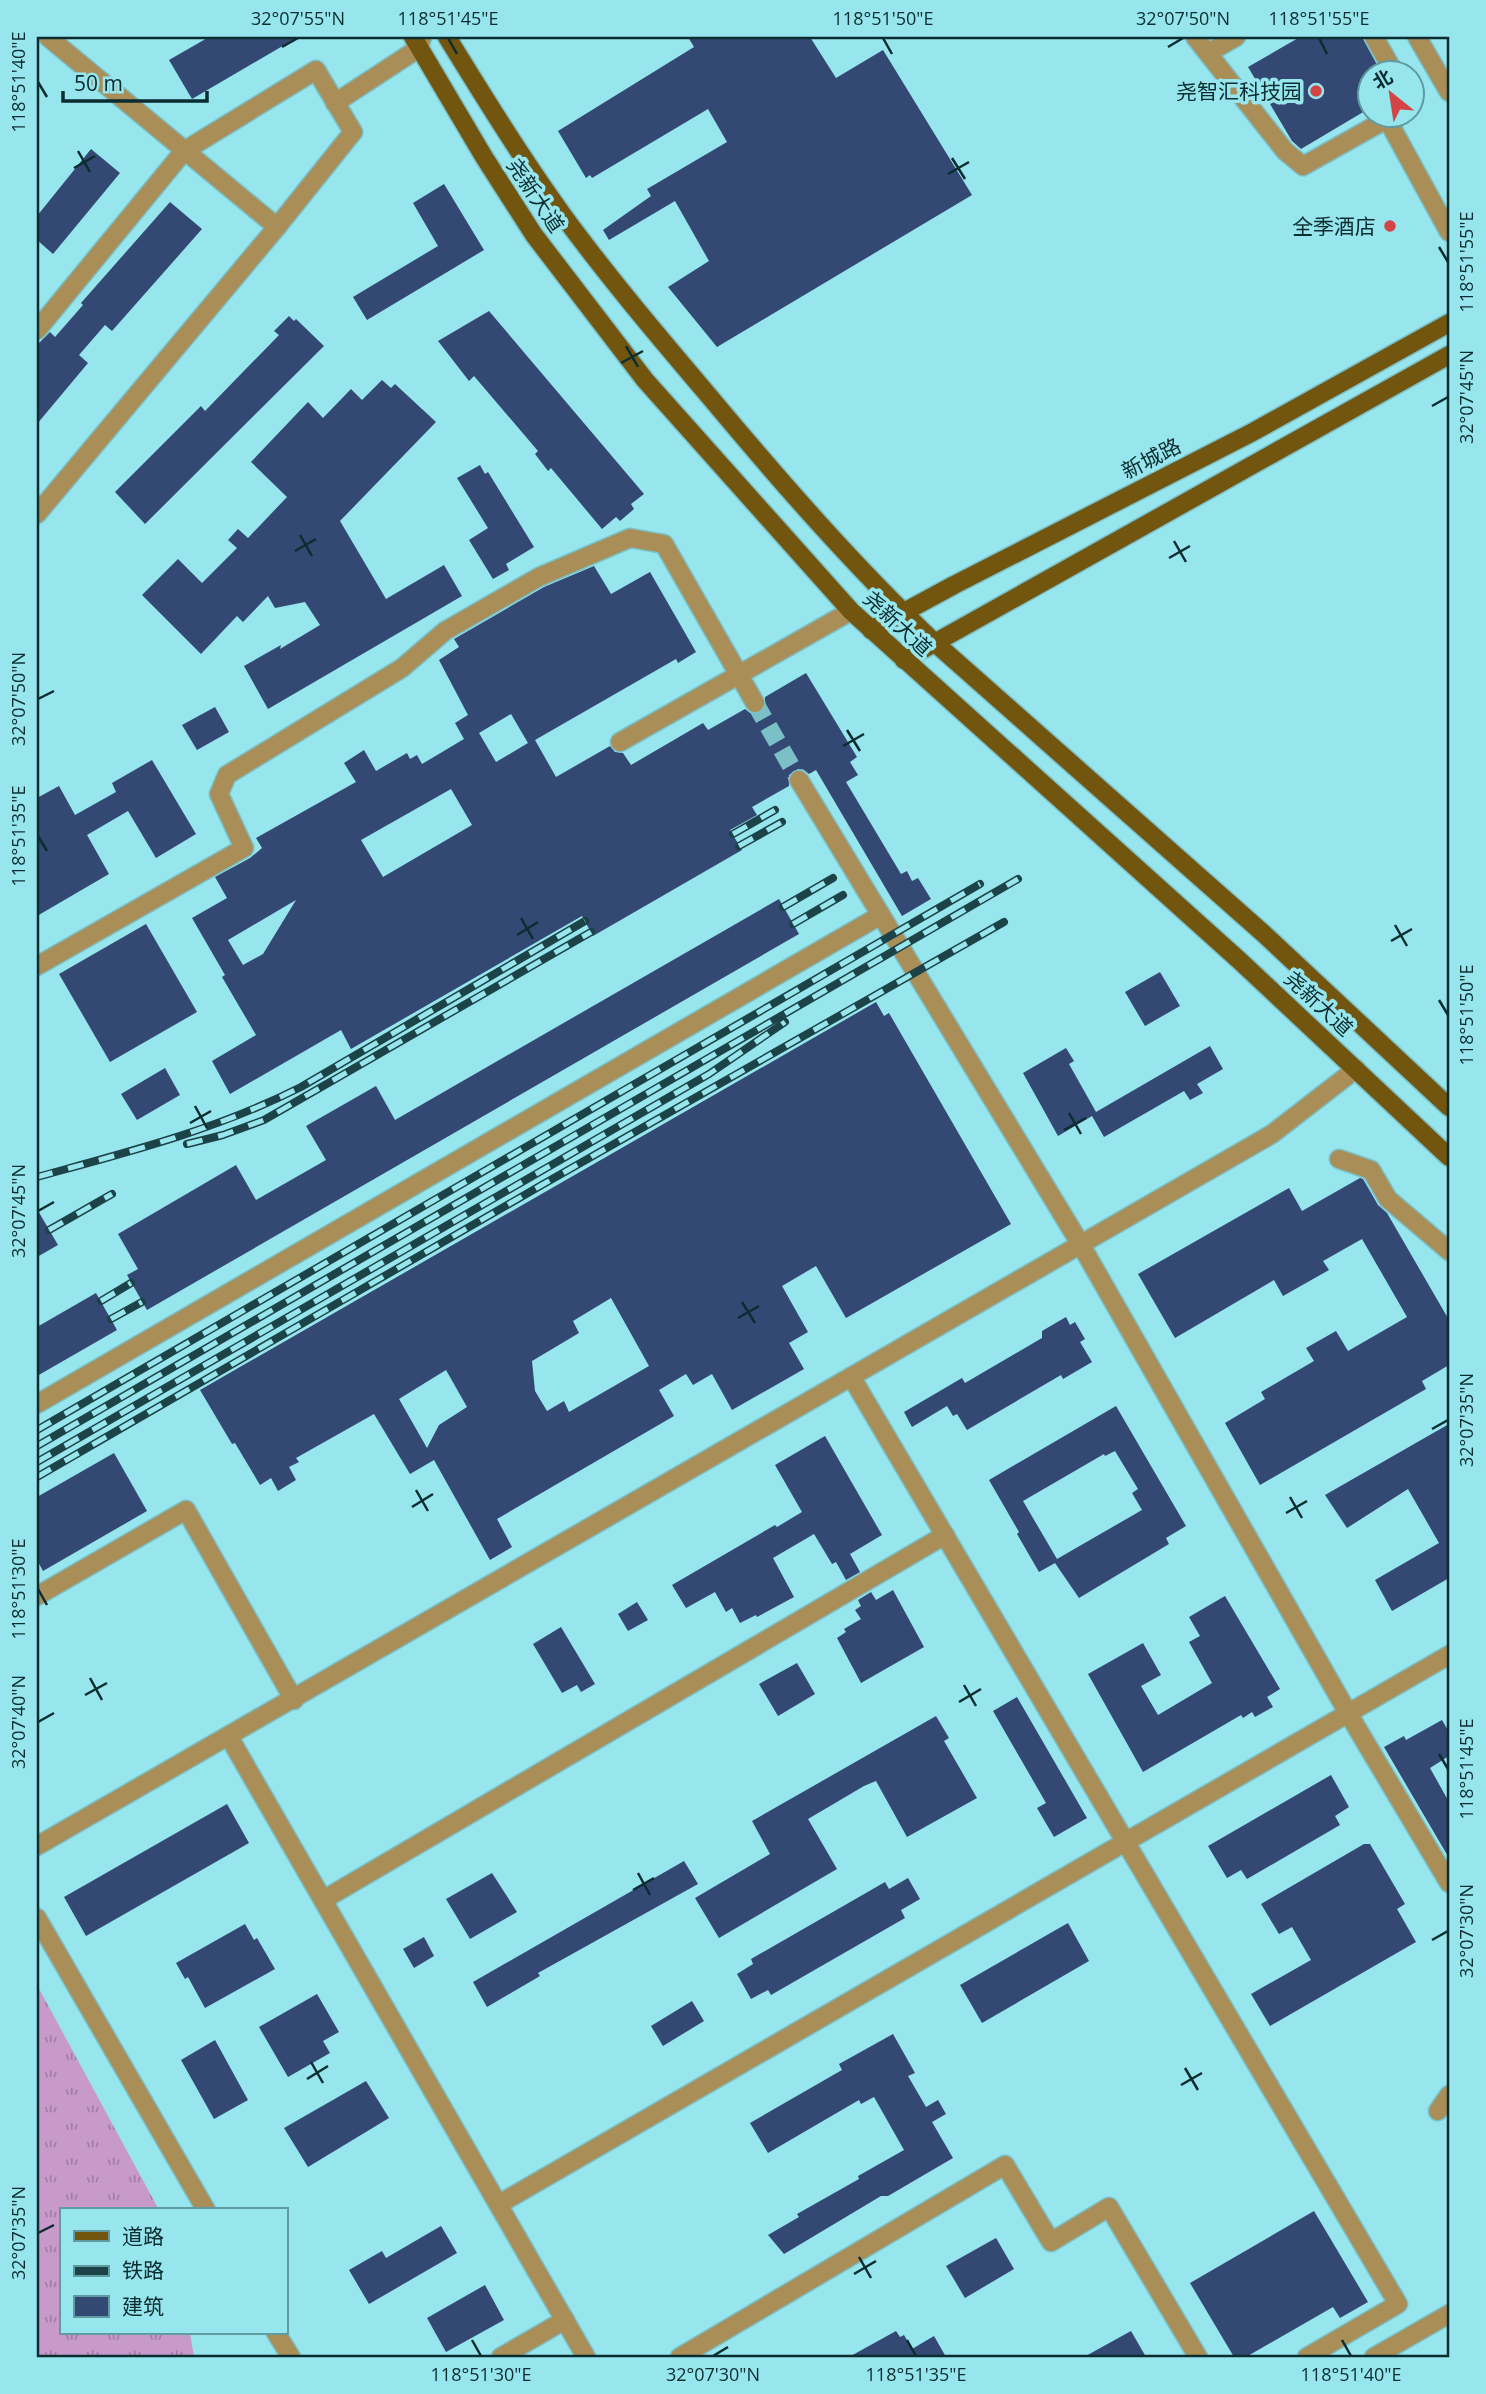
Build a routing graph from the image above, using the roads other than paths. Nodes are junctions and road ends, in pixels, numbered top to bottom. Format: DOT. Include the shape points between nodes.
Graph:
graph roads {
  1 [pos="48,37"];
  2 [pos="447,37"];
  3 [pos="1195,37"];
  4 [pos="1236,37"];
  5 [pos="1374,37"];
  6 [pos="1417,37"];
  7 [pos="418,40"];
  8 [pos="1208,53"];
  9 [pos="1387,60"];
  10 [pos="1449,92"];
  11 [pos="335,103"];
  12 [pos="1367,130"];
  13 [pos="1397,130"];
  14 [pos="184,151"];
  15 [pos="277,227"];
  16 [pos="1449,232"];
  17 [pos="1449,323"];
  18 [pos="37,330"];
  19 [pos="1449,355"];
  20 [pos="37,514"];
  21 [pos="851,611"];
  22 [pos="903,613"];
  23 [pos="871,630"];
  24 [pos="934,642"];
  25 [pos="904,660"];
  26 [pos="738,675"];
  27 [pos="755,703"];
  28 [pos="620,742"];
  29 [pos="799,780"];
  30 [pos="881,915"];
  31 [pos="37,966"];
  32 [pos="1356,1069"];
  33 [pos="1449,1107"];
  34 [pos="1449,1157"];
  35 [pos="1339,1159"];
  36 [pos="1081,1245"];
  37 [pos="1449,1251"];
  38 [pos="852,1378"];
  39 [pos="37,1404"];
  40 [pos="945,1535"];
  41 [pos="37,1596"];
  42 [pos="1449,1655"];
  43 [pos="293,1700"];
  44 [pos="1348,1713"];
  45 [pos="229,1737"];
  46 [pos="1125,1840"];
  47 [pos="37,1846"];
  48 [pos="1449,1883"];
  49 [pos="323,1900"];
  50 [pos="37,1918"];
  51 [pos="1449,2095"];
  52 [pos="1438,2111"];
  53 [pos="499,2204"];
  54 [pos="205,2208"];
  55 [pos="1449,2314"];
  56 [pos="565,2319"];
  57 [pos="277,2334"];
  58 [pos="290,2357"];
  59 [pos="500,2357"];
  60 [pos="586,2357"];
  61 [pos="680,2357"];
  62 [pos="1198,2357"];
  63 [pos="1307,2357"];
  64 [pos="1374,2357"];
  1 -- 14 [label="lane"];
  2 -- 22 [label="main road, 尧新大道" via="563,216 787,489"];
  3 -- 8 [label="lane"];
  4 -- 8 [label="lane"];
  5 -- 9 [label="lane"];
  6 -- 10 [label="lane"];
  7 -- 11 [label="lane"];
  7 -- 21 [label="main road, 尧新大道" via="534,235 645,380"];
  8 -- 12 [label="lane" via="1285,151 1303,166"];
  11 -- 14 [label="lane" via="316,70"];
  11 -- 15 [label="lane" via="353,132"];
  13 -- 16 [label="lane"];
  14 -- 15 [label="lane"];
  14 -- 18 [label="lane"];
  15 -- 20 [label="lane"];
  17 -- 22 [label="main road, 新城路" via="1251,433"];
  19 -- 24 [label="main road"];
  21 -- 23 [label="main road, 尧新大道"];
  21 -- 26 [label="lane"];
  22 -- 23 [label="main road, 新城路"];
  22 -- 24 [label="main road, 尧新大道"];
  23 -- 25 [label="main road, 尧新大道"];
  24 -- 25 [label="main road"];
  24 -- 33 [label="main road, 尧新大道" via="1264,934"];
  25 -- 32 [label="main road, 尧新大道"];
  26 -- 27 [label="lane"];
  26 -- 28 [label="lane"];
  26 -- 31 [label="lane" via="664,544 630,538 539,577 446,631 402,668 227,775 219,794 244,848"];
  29 -- 30 [label="lane"];
  30 -- 36 [label="lane"];
  30 -- 39 [label="lane"];
  32 -- 34 [label="main road, 尧新大道"];
  32 -- 36 [label="lane" via="1272,1134"];
  35 -- 37 [label="lane" via="1371,1170 1388,1199"];
  36 -- 38 [label="lane"];
  36 -- 44 [label="lane"];
  38 -- 40 [label="lane"];
  38 -- 43 [label="lane"];
  40 -- 46 [label="lane"];
  40 -- 49 [label="lane"];
  41 -- 43 [label="lane" via="186,1510"];
  42 -- 44 [label="lane"];
  43 -- 45 [label="lane"];
  44 -- 46 [label="lane"];
  44 -- 48 [label="lane"];
  45 -- 47 [label="lane"];
  45 -- 49 [label="lane"];
  46 -- 53 [label="lane"];
  46 -- 63 [label="lane" via="1398,2304"];
  49 -- 53 [label="lane"];
  50 -- 54 [label="lane"];
  51 -- 52 [label="lane"];
  53 -- 56 [label="lane"];
  55 -- 64 [label="lane"];
  56 -- 59 [label="lane"];
  56 -- 60 [label="lane"];
  57 -- 58 [label="lane"];
  61 -- 62 [label="lane" via="1005,2165 1051,2242 1109,2207"];
}
